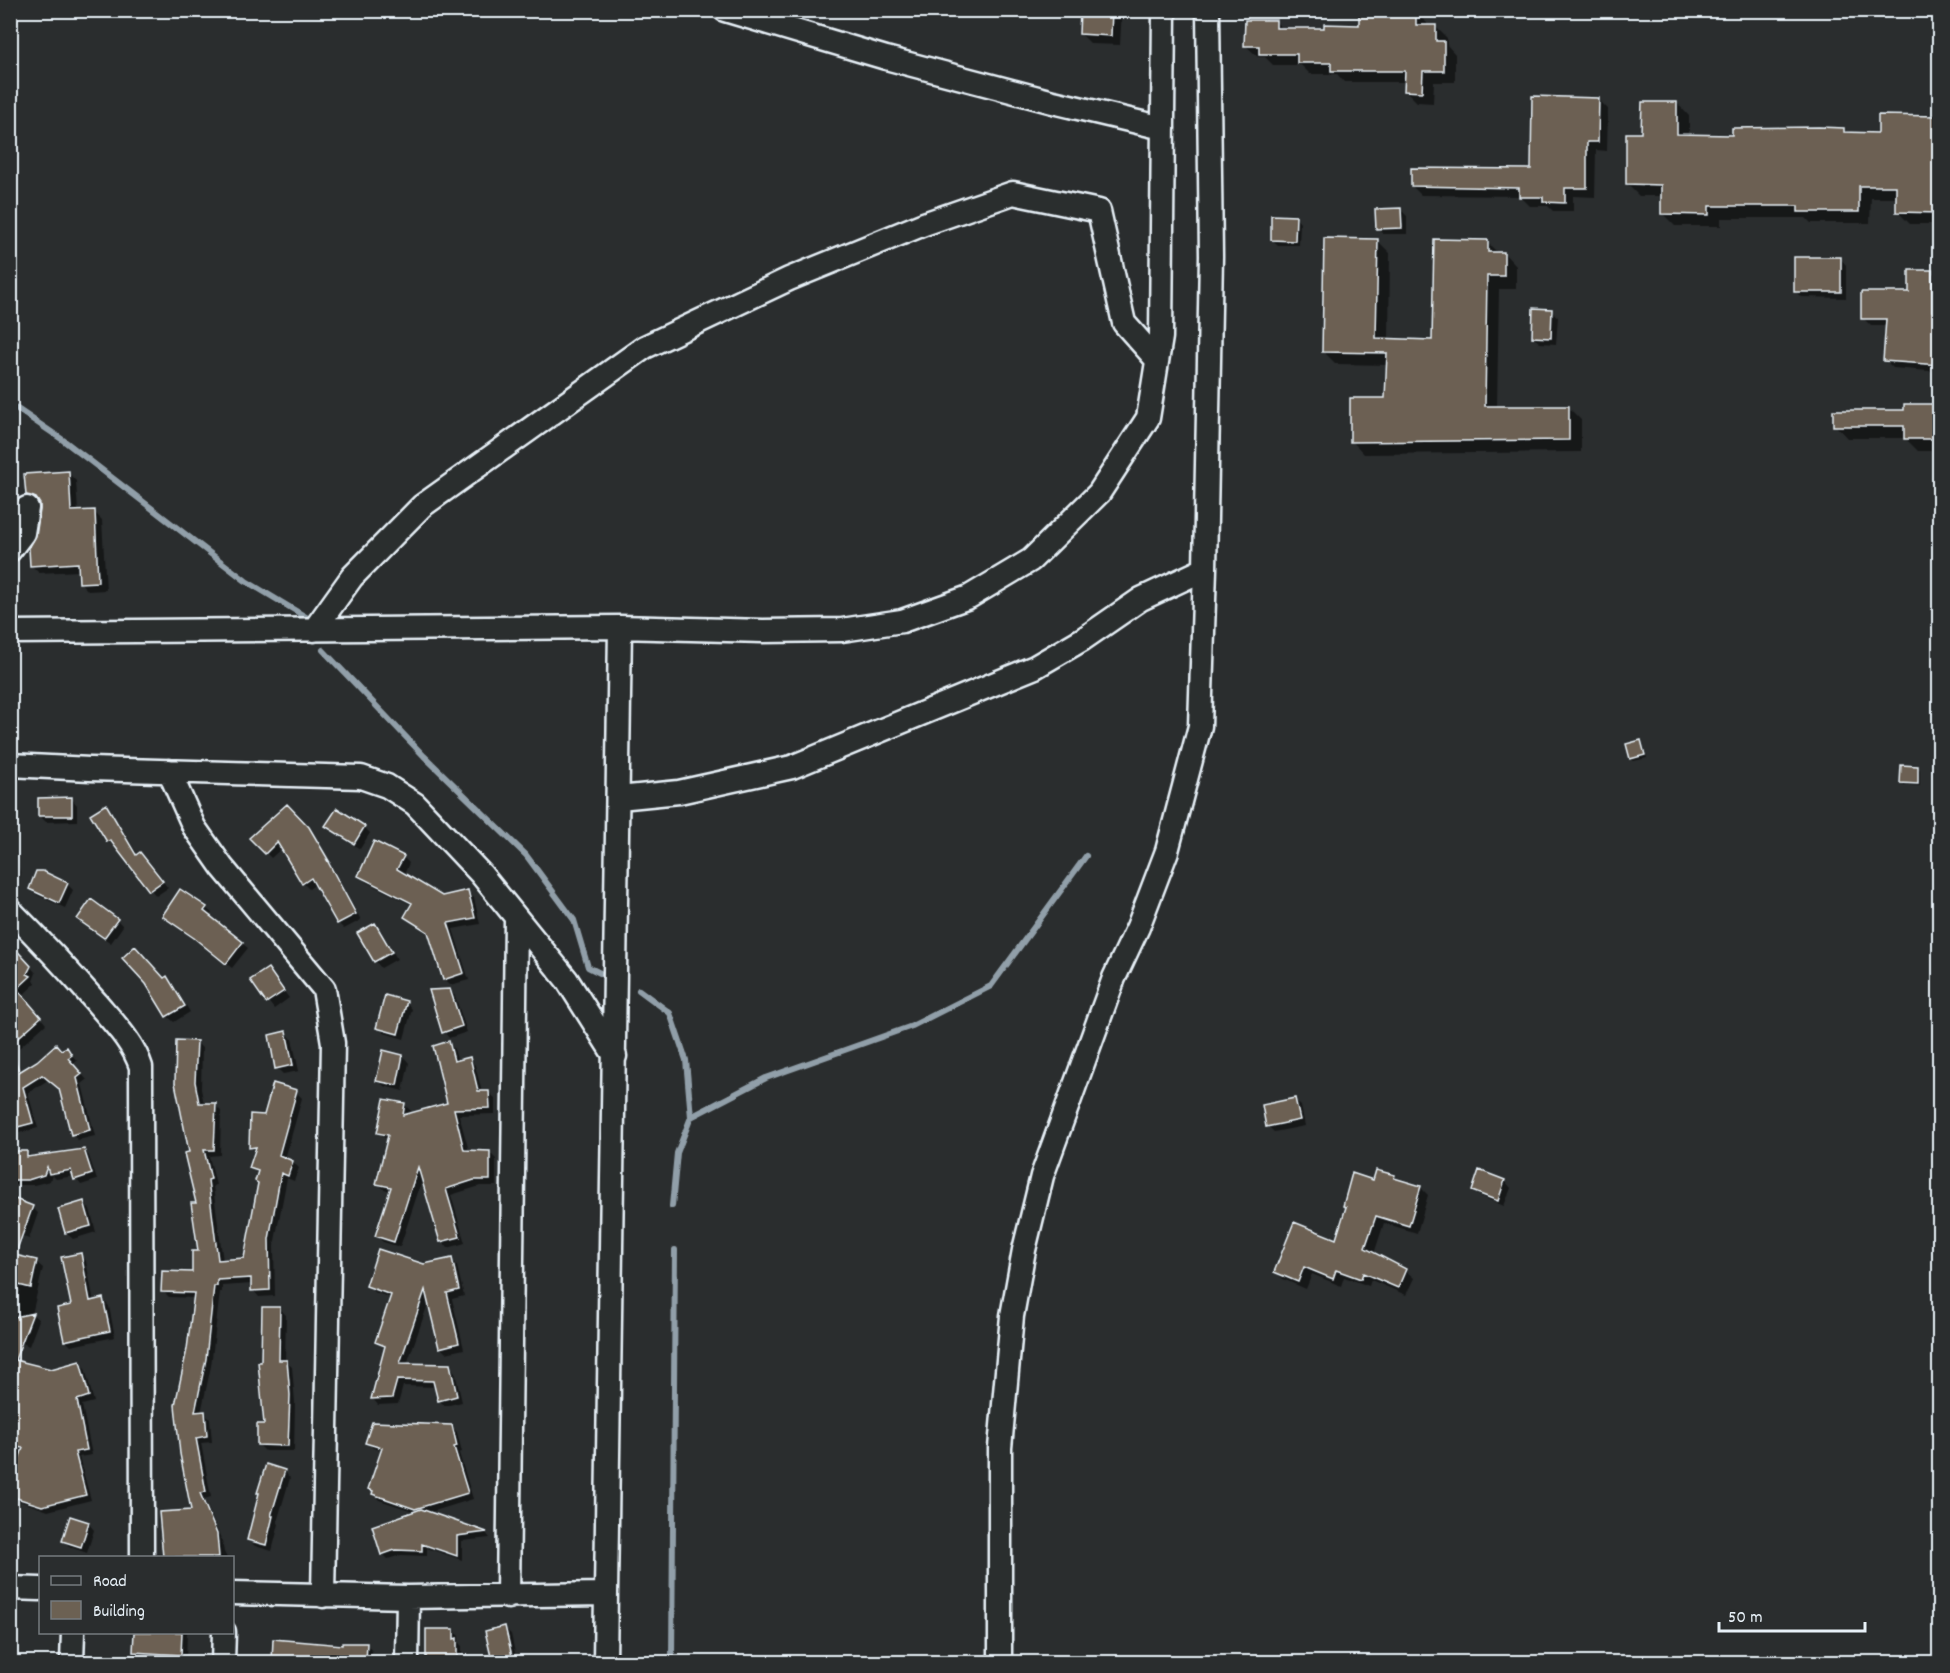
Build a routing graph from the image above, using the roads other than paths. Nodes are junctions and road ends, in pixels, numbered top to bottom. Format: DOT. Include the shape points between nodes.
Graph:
graph roads {
  1 [pos="725,10"];
  2 [pos="1164,10"];
  3 [pos="1208,10"];
  4 [pos="1163,128"];
  5 [pos="1157,360"];
  6 [pos="27,508"];
  7 [pos="10,550"];
  8 [pos="1205,569"];
  9 [pos="620,627"];
  10 [pos="314,630"];
  11 [pos="10,632"];
  12 [pos="10,765"];
  13 [pos="169,771"];
  14 [pos="619,798"];
  15 [pos="10,910"];
  16 [pos="516,919"];
  17 [pos="615,1056"];
  18 [pos="142,1556"];
  19 [pos="10,1588"];
  20 [pos="39,1589"];
  21 [pos="234,1593"];
  22 [pos="606,1594"];
  23 [pos="323,1596"];
  24 [pos="408,1597"];
  25 [pos="508,1597"];
  26 [pos="73,1634"];
  27 [pos="224,1634"];
  28 [pos="72,1662"];
  29 [pos="223,1662"];
  30 [pos="407,1662"];
  31 [pos="605,1662"];
  32 [pos="1000,1662"];
  1 -- 4 [label="street" via="886,58"];
  2 -- 4 [label="street"];
  3 -- 8 [label="street" via="1211,256"];
  4 -- 5 [label="street" via="1161,337"];
  5 -- 9 [label="street" via="1148,418 1099,493 1031,560 969,597 902,621 842,630"];
  5 -- 10 [label="street" via="1124,323 1099,211 1013,193 789,279 645,347 422,506 352,577"];
  6 -- 7 [label="street" via="23,533"];
  8 -- 14 [label="street" via="1141,599 1035,667 792,767 679,792"];
  8 -- 32 [label="street" via="1200,726 1167,851 1114,978 1042,1176 1024,1250 1012,1316 1000,1448"];
  9 -- 10 [label="street"];
  9 -- 14 [label="street"];
  10 -- 11 [label="street"];
  12 -- 13 [label="street"];
  13 -- 16 [label="street" via="361,777 387,786 415,804 495,890"];
  13 -- 23 [label="street" via="194,826 222,867 324,988 333,1043"];
  14 -- 17 [label="street"];
  15 -- 18 [label="street" via="113,1022 136,1052 141,1067"];
  16 -- 17 [label="street" via="567,980"];
  16 -- 25 [label="street"];
  17 -- 22 [label="street"];
  19 -- 20 [label="street"];
  21 -- 23 [label="street"];
  22 -- 25 [label="street"];
  22 -- 31 [label="street"];
  23 -- 24 [label="street"];
  24 -- 25 [label="street"];
  24 -- 30 [label="street"];
  26 -- 28 [label="street"];
  27 -- 29 [label="street"];
}
